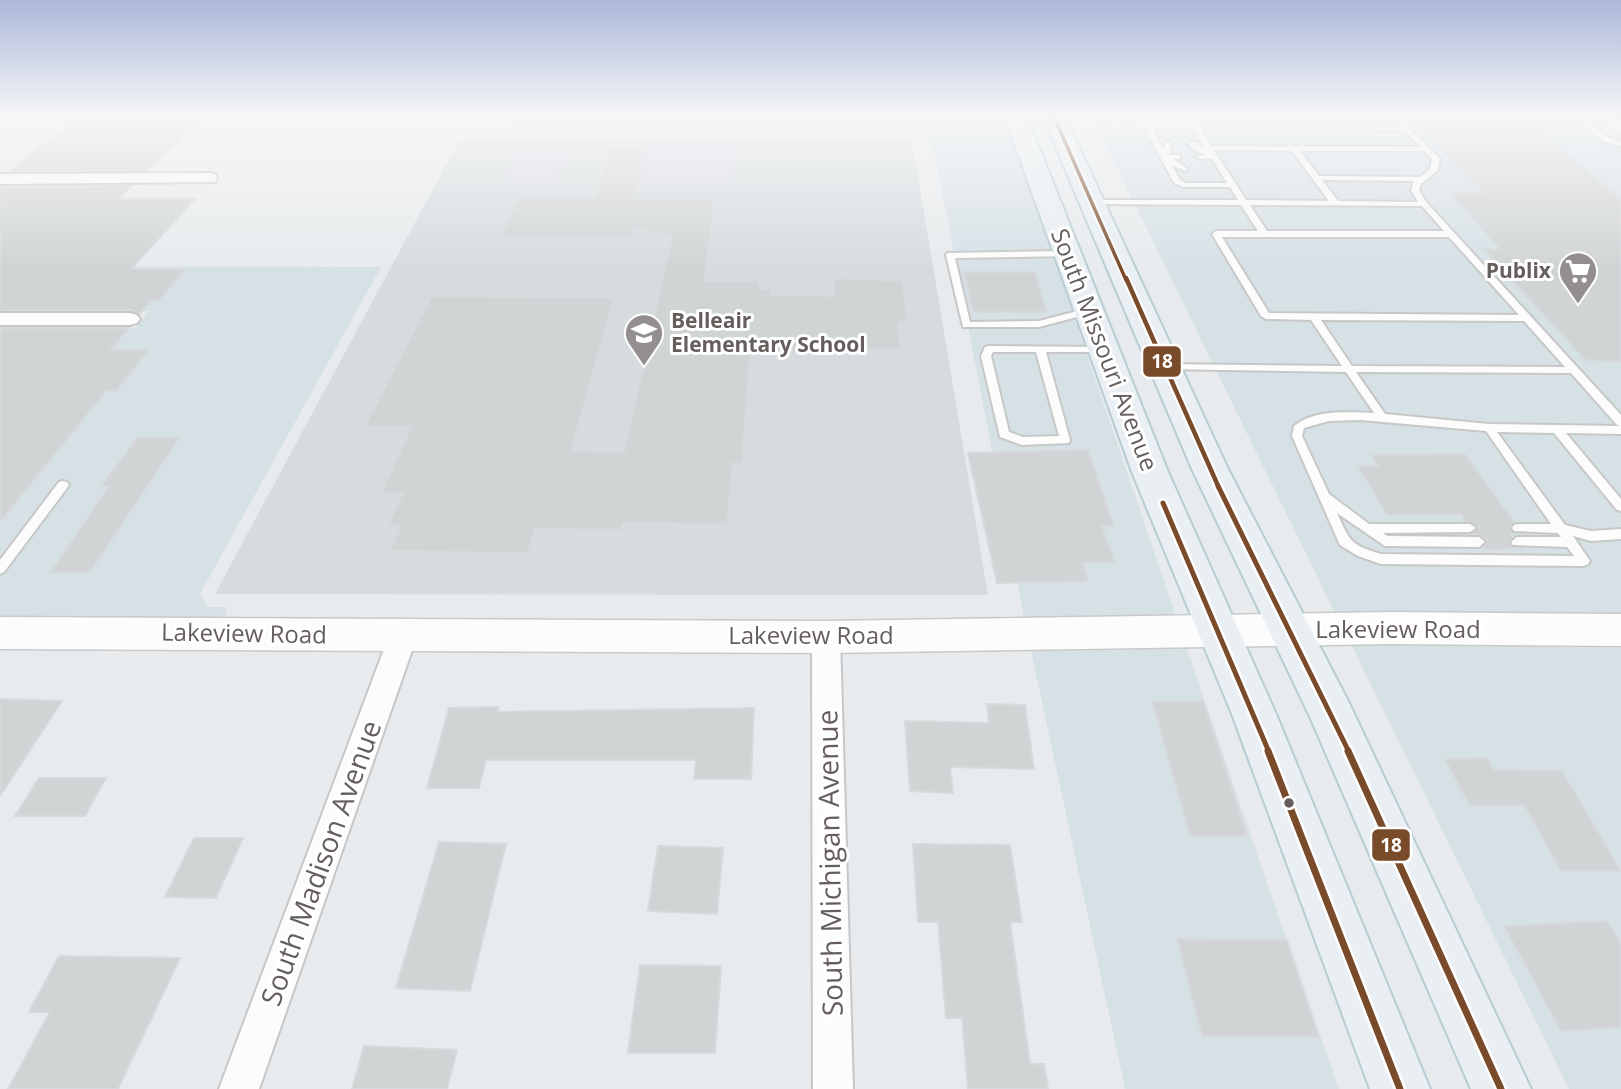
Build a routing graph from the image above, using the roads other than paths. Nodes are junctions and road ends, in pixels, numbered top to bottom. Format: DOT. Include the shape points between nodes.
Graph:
graph roads {
  1 [pos="1035,168"];
  2 [pos="1076,168"];
  3 [pos="1170,168"];
  4 [pos="1221,168"];
  5 [pos="1309,168"];
  6 [pos="1434,168"];
  7 [pos="209,178"];
  8 [pos="1316,178"];
  9 [pos="0,179"];
  10 [pos="1423,179"];
  11 [pos="1232,185"];
  12 [pos="1242,201"];
  13 [pos="1091,202"];
  14 [pos="1335,203"];
  15 [pos="1424,204"];
  16 [pos="1264,234"];
  17 [pos="1452,234"];
  18 [pos="1068,254"];
  19 [pos="1089,312"];
  20 [pos="1314,317"];
  21 [pos="1528,318"];
  22 [pos="0,319"];
  23 [pos="130,319"];
  24 [pos="1040,348"];
  25 [pos="1103,349"];
  26 [pos="1164,367"];
  27 [pos="1349,369"];
  28 [pos="1574,370"];
  29 [pos="1381,417"];
  30 [pos="1621,422"];
  31 [pos="1489,428"];
  32 [pos="1558,429"];
  33 [pos="1621,429"];
  34 [pos="62,485"];
  35 [pos="1323,496"];
  36 [pos="1621,507"];
  37 [pos="1367,528"];
  38 [pos="1470,528"];
  39 [pos="1518,528"];
  40 [pos="1561,528"];
  41 [pos="1621,534"];
  42 [pos="1479,542"];
  43 [pos="1517,542"];
  44 [pos="1570,542"];
  45 [pos="0,569"];
  46 [pos="1290,631"];
  47 [pos="1621,631"];
  48 [pos="1219,632"];
  49 [pos="0,633"];
  50 [pos="403,636"];
  51 [pos="826,637"];
  52 [pos="239,1089"];
  53 [pos="833,1089"];
  54 [pos="1400,1089"];
  55 [pos="1501,1089"];
  1 -- 18 [label="main road, South Missouri Avenue"];
  2 -- 13 [label="main road, South Missouri Avenue"];
  3 -- 11 [label="lane" via="1184,185"];
  4 -- 11 [label="lane"];
  5 -- 8 [label="lane"];
  6 -- 10 [label="lane"];
  7 -- 9 [label="street"];
  8 -- 10 [label="lane"];
  8 -- 14 [label="lane"];
  10 -- 15 [label="lane" via="1415,191"];
  11 -- 12 [label="lane"];
  12 -- 13 [label="lane"];
  12 -- 14 [label="lane"];
  12 -- 16 [label="lane"];
  13 -- 26 [label="main road, South Missouri Avenue"];
  14 -- 15 [label="lane"];
  15 -- 17 [label="lane"];
  16 -- 17 [label="lane"];
  16 -- 20 [label="lane" via="1216,234 1266,316"];
  17 -- 21 [label="lane"];
  18 -- 19 [label="main road, South Missouri Avenue"];
  18 -- 19 [label="lane" via="950,254 966,325 1039,324"];
  19 -- 25 [label="main road, South Missouri Avenue"];
  20 -- 21 [label="lane"];
  20 -- 27 [label="lane"];
  21 -- 28 [label="lane"];
  22 -- 23 [label="street"];
  24 -- 24 [label="lane" via="1065,440 1022,441 1004,434 986,356 989,348"];
  24 -- 25 [label="lane"];
  25 -- 48 [label="main road, South Missouri Avenue"];
  26 -- 27 [label="lane"];
  26 -- 46 [label="main road, South Missouri Avenue"];
  27 -- 28 [label="lane"];
  27 -- 29 [label="lane"];
  28 -- 30 [label="lane"];
  29 -- 31 [label="lane"];
  29 -- 35 [label="lane" via="1332,416 1299,426 1297,436"];
  31 -- 32 [label="lane"];
  31 -- 40 [label="lane"];
  32 -- 33 [label="lane"];
  32 -- 36 [label="lane"];
  34 -- 45 [label="lane"];
  35 -- 37 [label="lane"];
  35 -- 44 [label="lane" via="1344,541 1381,559 1584,561"];
  37 -- 38 [label="lane"];
  37 -- 42 [label="lane" via="1385,541"];
  39 -- 40 [label="lane"];
  40 -- 41 [label="lane" via="1591,536"];
  40 -- 44 [label="lane"];
  43 -- 44 [label="lane"];
  46 -- 47 [label="street, Lakeview Road"];
  46 -- 48 [label="street, Lakeview Road"];
  46 -- 55 [label="main road, South Missouri Avenue"];
  48 -- 51 [label="street, Lakeview Road"];
  48 -- 54 [label="main road, South Missouri Avenue"];
  49 -- 50 [label="street, Lakeview Road"];
  50 -- 51 [label="street, Lakeview Road"];
  50 -- 52 [label="street, South Madison Avenue"];
  51 -- 53 [label="street, South Michigan Avenue"];
}
